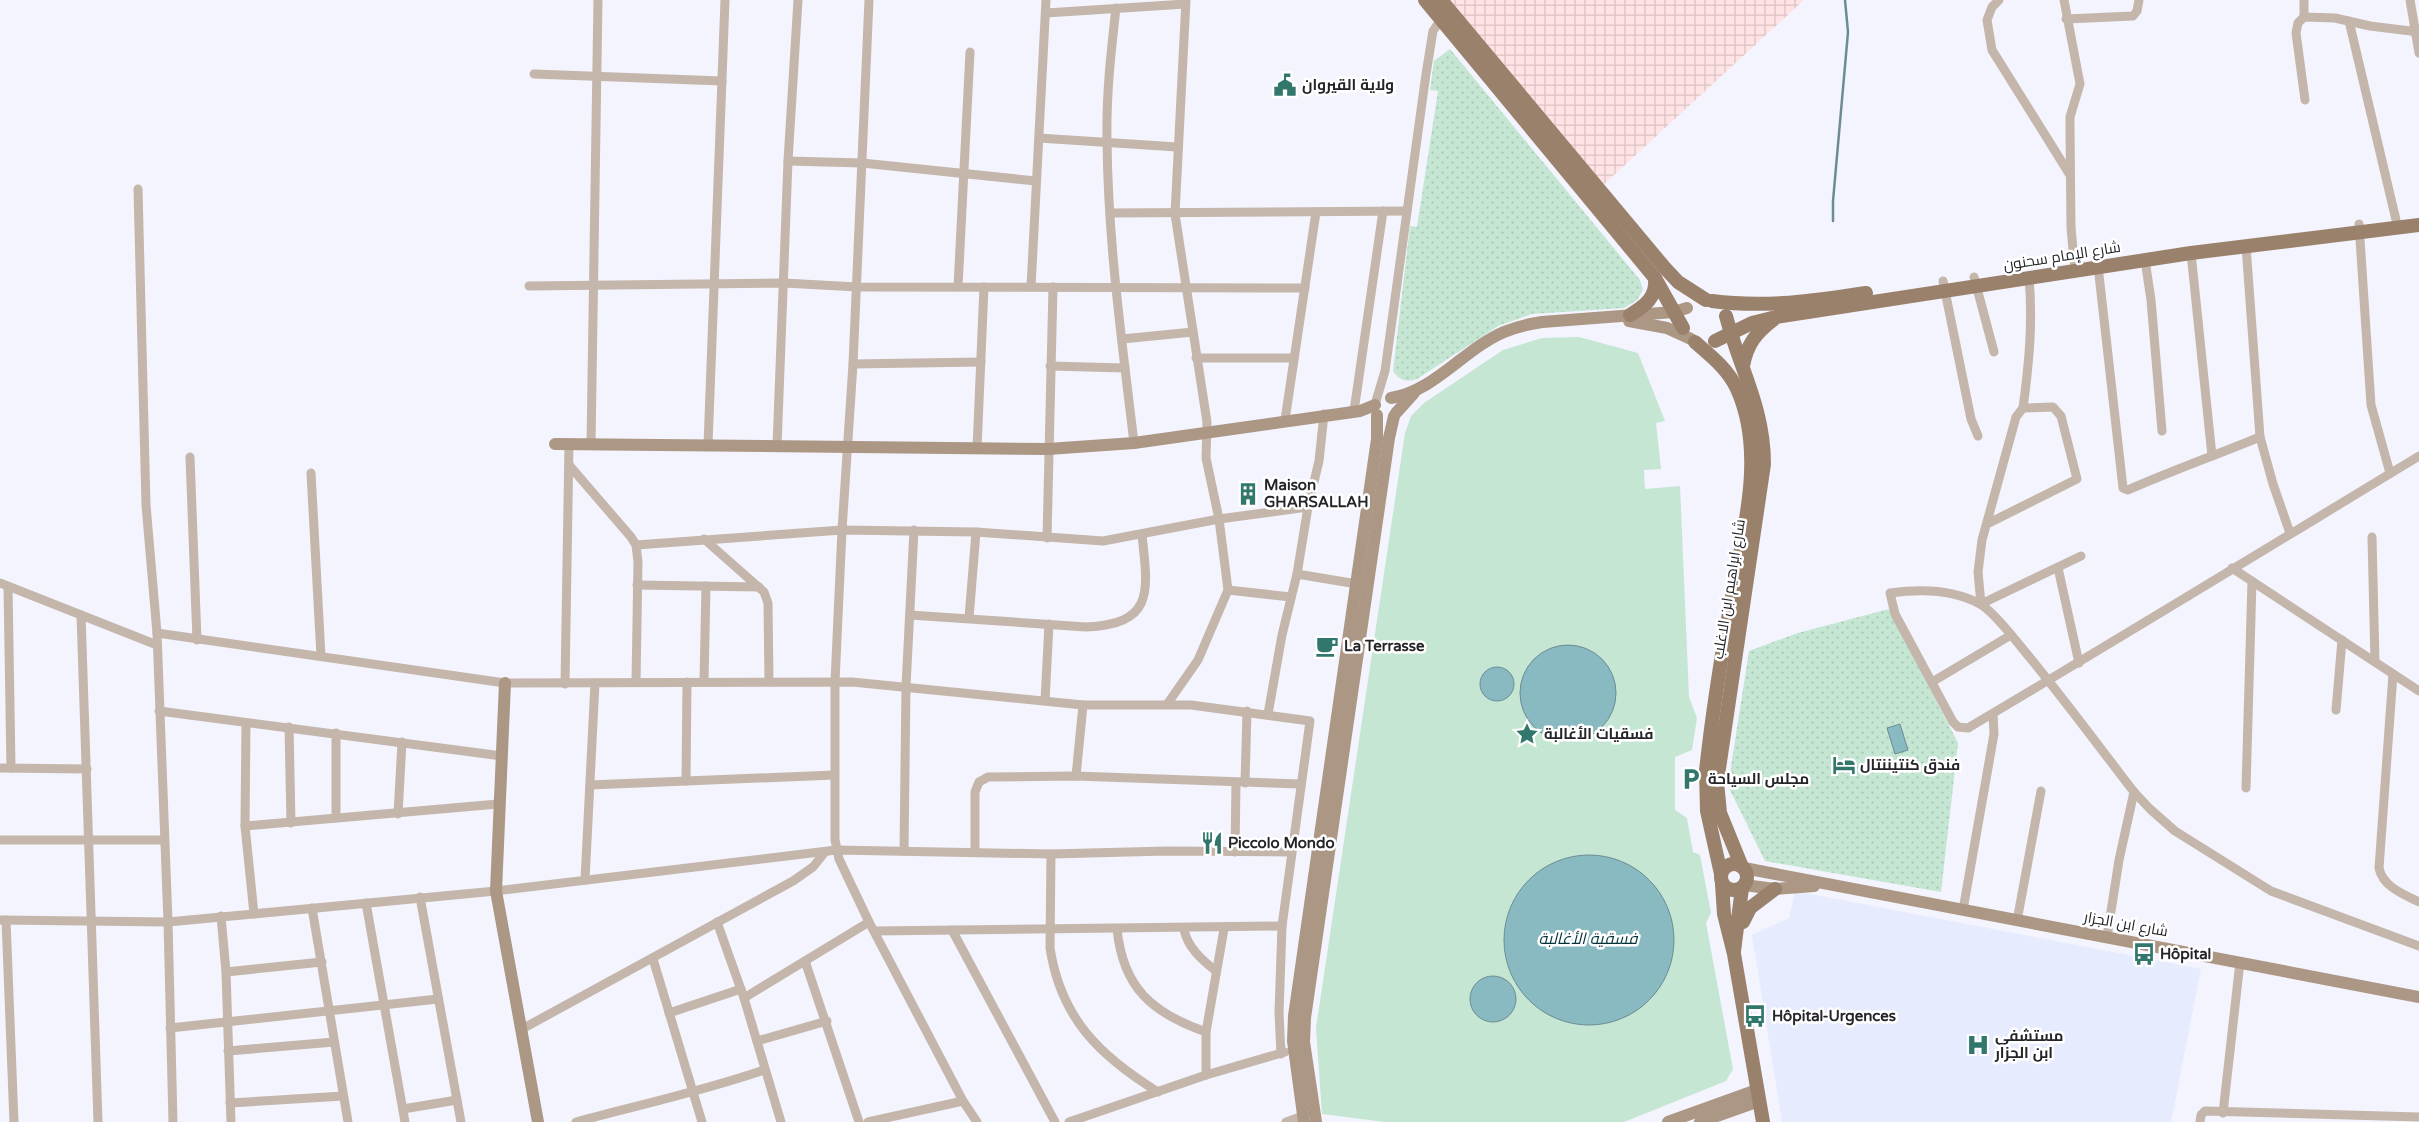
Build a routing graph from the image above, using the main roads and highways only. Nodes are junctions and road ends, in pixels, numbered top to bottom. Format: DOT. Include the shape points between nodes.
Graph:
graph roads {
  1 [pos="1425,0"];
  2 [pos="1443,9"];
  3 [pos="2419,218"];
  4 [pos="2419,225"];
  5 [pos="2359,228"];
  6 [pos="1655,278"];
  7 [pos="1975,281"];
  8 [pos="1944,286"];
  9 [pos="1709,300"];
  10 [pos="1681,310"];
  11 [pos="1630,315"];
  12 [pos="1726,316"];
  13 [pos="1776,317"];
  14 [pos="1731,334"];
  15 [pos="1690,336"];
  16 [pos="1715,341"];
  17 [pos="1743,366"];
  18 [pos="1743,868"];
  19 [pos="1722,879"];
  20 [pos="1743,886"];
  21 [pos="1774,889"];
  22 [pos="1738,932"];
  23 [pos="1734,954"];
  24 [pos="1763,1122"];
  1 -- 2 [label="main road"];
  2 -- 6 [label="main road"];
  2 -- 9 [label="main road" via="1664,268 1678,282"];
  3 -- 5 [label="main road, شارع الإمام سحنون"];
  4 -- 5 [label="main road, شارع الإمام سحنون"];
  5 -- 7 [label="main road, شارع الإمام سحنون" via="2029,277"];
  5 -- 7 [label="main road, شارع الإمام سحنون" via="2074,262"];
  6 -- 10 [label="main road"];
  6 -- 11 [label="main road" via="1656,286 1651,298"];
  7 -- 8 [label="main road, شارع الإمام سحنون"];
  8 -- 9 [label="main road, شارع الإمام سحنون" via="1783,305"];
  8 -- 13 [label="main road, شارع الإمام سحنون"];
  9 -- 10 [label="main road" via="1699,300"];
  9 -- 12 [label="main road"];
  10 -- 15 [label="main road" via="1682,321"];
  12 -- 14 [label="main road, شارع ابراهيم ابن الاغلب"];
  12 -- 16 [label="main road" via="1725,330"];
  13 -- 14 [label="main road, شارع الإمام سحنون"];
  13 -- 17 [label="main road" via="1752,339"];
  14 -- 16 [label="main road, شارع الإمام سحنون"];
  14 -- 17 [label="main road, شارع ابراهيم ابن الاغلب"];
  15 -- 16 [label="main road" via="1702,344"];
  15 -- 19 [label="main road, شارع ابراهيم ابن الاغلب" via="1729,374 1738,390 1751,450 1747,501 1706,771 1707,811"];
  17 -- 18 [label="main road, شارع ابراهيم ابن الاغلب" via="1757,405 1764,440 1764,464 1717,782 1720,813"];
  18 -- 19 [label="main road" via="1729,865"];
  18 -- 20 [label="main road" via="1747,877"];
  19 -- 20 [label="main road" via="1729,890"];
  19 -- 23 [label="main road" via="1724,914"];
  20 -- 22 [label="main road"];
  21 -- 22 [label="main road" via="1750,908"];
  22 -- 23 [label="main road"];
  23 -- 24 [label="main road"];
}
